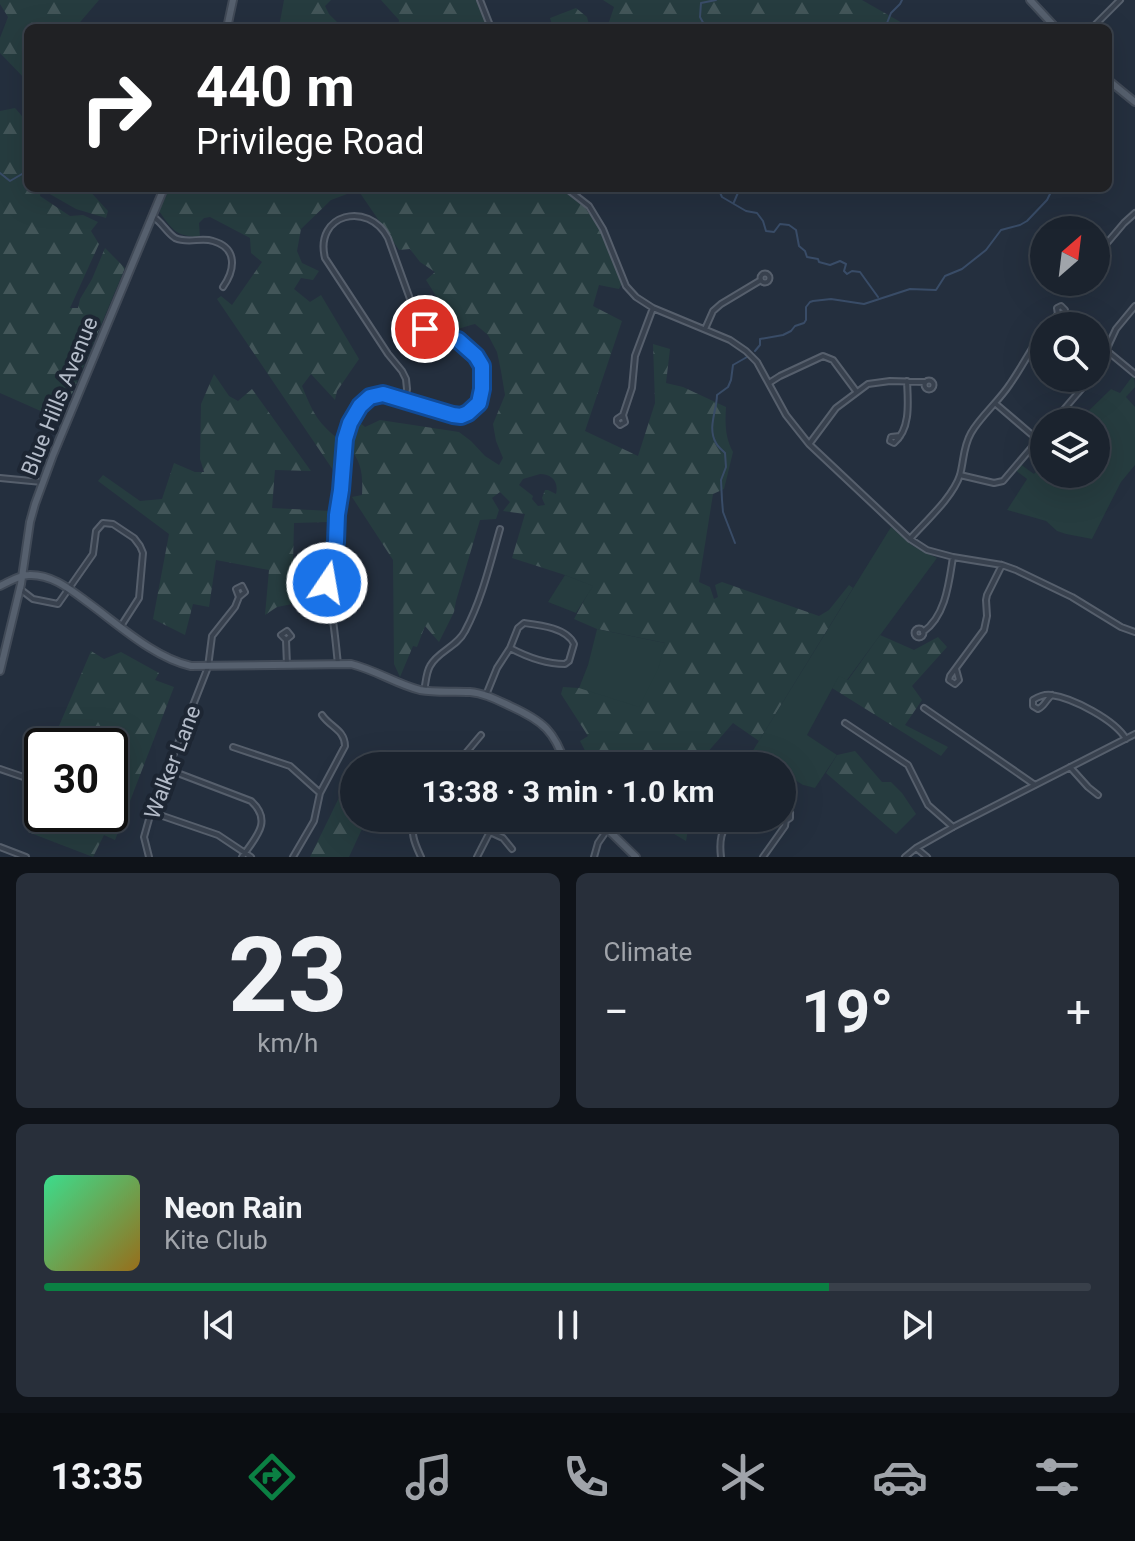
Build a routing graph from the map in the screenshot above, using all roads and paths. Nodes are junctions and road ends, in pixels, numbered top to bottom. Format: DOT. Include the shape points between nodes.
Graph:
graph roads {
  1 [pos="233,0"];
  2 [pos="480,0"];
  3 [pos="1030,0"];
  4 [pos="1120,0"];
  5 [pos="228,24"];
  6 [pos="489,24"];
  7 [pos="1052,24"];
  8 [pos="1096,24"];
  9 [pos="1112,83"];
  10 [pos="1135,102"];
  11 [pos="162,192"];
  12 [pos="571,192"];
  13 [pos="1135,213"];
  14 [pos="152,216"];
  15 [pos="1110,240"];
  16 [pos="761,280"];
  17 [pos="223,287"];
  18 [pos="1135,306"];
  19 [pos="653,308"];
  20 [pos="705,329"];
  21 [pos="1110,342"];
  22 [pos="1030,350"];
  23 [pos="1110,353"];
  24 [pos="1135,374"];
  25 [pos="907,381"];
  26 [pos="925,382"];
  27 [pos="769,383"];
  28 [pos="857,391"];
  29 [pos="1079,392"];
  30 [pos="405,400"];
  31 [pos="996,404"];
  32 [pos="1065,408"];
  33 [pos="623,415"];
  34 [pos="1030,433"];
  35 [pos="900,436"];
  36 [pos="809,444"];
  37 [pos="1030,449"];
  38 [pos="960,475"];
  39 [pos="0,478"];
  40 [pos="42,482"];
  41 [pos="500,529"];
  42 [pos="910,539"];
  43 [pos="953,557"];
  44 [pos="1002,565"];
  45 [pos="22,576"];
  46 [pos="0,586"];
  47 [pos="68,588"];
  48 [pos="20,589"];
  49 [pos="239,597"];
  50 [pos="121,626"];
  51 [pos="923,632"];
  52 [pos="1135,632"];
  53 [pos="286,640"];
  54 [pos="510,648"];
  55 [pos="338,664"];
  56 [pos="287,665"];
  57 [pos="208,667"];
  58 [pos="956,669"];
  59 [pos="0,671"];
  60 [pos="424,691"];
  61 [pos="486,695"];
  62 [pos="1052,695"];
  63 [pos="924,708"];
  64 [pos="322,715"];
  65 [pos="845,723"];
  66 [pos="1135,734"];
  67 [pos="481,735"];
  68 [pos="1126,739"];
  69 [pos="233,747"];
  70 [pos="467,752"];
  71 [pos="559,752"];
  72 [pos="1070,767"];
  73 [pos="0,769"];
  74 [pos="167,769"];
  75 [pos="24,777"];
  76 [pos="1035,785"];
  77 [pos="320,793"];
  78 [pos="1098,795"];
  79 [pos="151,812"];
  80 [pos="953,827"];
  81 [pos="414,832"];
  82 [pos="490,832"];
  83 [pos="606,832"];
  84 [pos="609,832"];
  85 [pos="722,832"];
  86 [pos="781,832"];
  87 [pos="0,847"];
  88 [pos="916,848"];
  89 [pos="512,849"];
  90 [pos="243,855"];
  91 [pos="26,857"];
  92 [pos="149,857"];
  93 [pos="251,857"];
  94 [pos="293,857"];
  95 [pos="421,857"];
  96 [pos="477,857"];
  97 [pos="594,857"];
  98 [pos="636,857"];
  99 [pos="721,857"];
  100 [pos="763,857"];
  101 [pos="905,857"];
  102 [pos="927,857"];
  1 -- 5 [label="main road"];
  2 -- 6 [label="street"];
  3 -- 7 [label="main road"];
  4 -- 8 [label="street"];
  9 -- 10 [label="main road"];
  11 -- 14 [label="main road, Blue Hills Avenue"];
  12 -- 19 [label="street" via="589,206 603,229 626,286"];
  13 -- 15 [label="street"];
  14 -- 17 [label="street" via="176,238 210,239 224,246 233,265"];
  14 -- 40 [label="main road, Blue Hills Avenue"];
  16 -- 20 [label="street" via="713,311"];
  18 -- 21 [label="street"];
  19 -- 20 [label="street"];
  19 -- 33 [label="street" via="635,356"];
  20 -- 27 [label="street" via="746,351"];
  22 -- 31 [label="street"];
  23 -- 24 [label="street"];
  25 -- 26 [label="street"];
  25 -- 28 [label="street" via="875,382"];
  25 -- 35 [label="street" via="908,417"];
  27 -- 28 [label="street" via="823,356 833,360"];
  27 -- 36 [label="street"];
  28 -- 36 [label="street" via="836,408"];
  29 -- 32 [label="street"];
  30 -- 30 [label="street" via="456,416 468,413 481,399 482,366 458,340 421,325 378,224 361,216 344,217 327,233 323,254 402,371"];
  30 -- 55 [label="street" via="383,394 370,397 346,433 327,583"];
  31 -- 34 [label="street"];
  31 -- 38 [label="street" via="968,438"];
  36 -- 42 [label="street"];
  37 -- 38 [label="street" via="1003,481"];
  38 -- 42 [label="street"];
  39 -- 40 [label="street"];
  40 -- 45 [label="main road, Blue Hills Avenue"];
  41 -- 60 [label="street" via="464,633 434,660"];
  42 -- 43 [label="street"];
  43 -- 44 [label="street"];
  43 -- 51 [label="street" via="944,599"];
  44 -- 52 [label="street"];
  44 -- 58 [label="street" via="987,595 984,630"];
  45 -- 46 [label="main road"];
  45 -- 47 [label="main road" via="50,578"];
  45 -- 48 [label="main road, Blue Hills Avenue"];
  47 -- 48 [label="street" via="56,604"];
  47 -- 50 [label="main road"];
  47 -- 50 [label="street" via="93,554 96,531 112,523 134,539 143,555 139,596"];
  48 -- 59 [label="main road, Blue Hills Avenue"];
  49 -- 57 [label="street, Walker Lane" via="212,636"];
  50 -- 57 [label="main road" via="165,657"];
  53 -- 56 [label="street"];
  54 -- 54 [label="street" via="565,664 574,644 556,630 524,623"];
  54 -- 61 [label="street"];
  55 -- 56 [label="main road"];
  55 -- 60 [label="main road" via="366,667"];
  56 -- 57 [label="main road"];
  57 -- 74 [label="street, Walker Lane"];
  60 -- 61 [label="main road"];
  61 -- 71 [label="main road" via="542,723"];
  62 -- 62 [label="street" via="1035,698 1033,706 1042,707"];
  62 -- 68 [label="street" via="1086,707"];
  63 -- 76 [label="street"];
  64 -- 77 [label="street" via="341,733 345,746"];
  65 -- 80 [label="street" via="908,765 928,805"];
  66 -- 68 [label="street"];
  67 -- 70 [label="street"];
  68 -- 72 [label="street"];
  69 -- 77 [label="street" via="290,766"];
  72 -- 76 [label="street"];
  72 -- 78 [label="street"];
  73 -- 75 [label="street"];
  74 -- 79 [label="street, Walker Lane"];
  74 -- 90 [label="street" via="251,801 259,809 262,825"];
  76 -- 80 [label="street"];
  77 -- 94 [label="street" via="314,821"];
  79 -- 90 [label="street" via="218,835"];
  79 -- 92 [label="street, Walker Lane" via="144,837"];
  80 -- 88 [label="street"];
  81 -- 95 [label="street"];
  82 -- 89 [label="street"];
  82 -- 96 [label="street"];
  83 -- 97 [label="street"];
  84 -- 98 [label="main road"];
  85 -- 99 [label="street"];
  86 -- 100 [label="street"];
  87 -- 91 [label="street"];
  88 -- 101 [label="street"];
  88 -- 102 [label="street"];
  90 -- 93 [label="street"];
}
